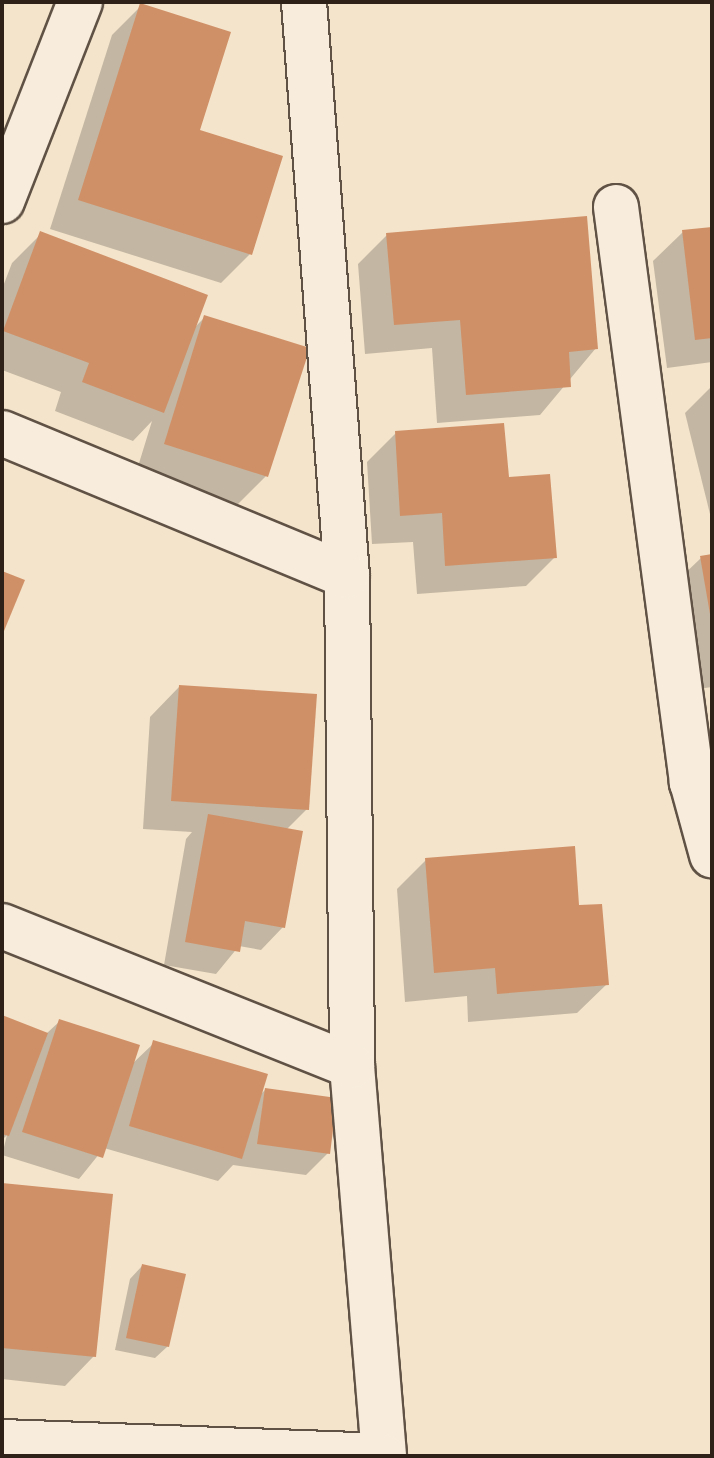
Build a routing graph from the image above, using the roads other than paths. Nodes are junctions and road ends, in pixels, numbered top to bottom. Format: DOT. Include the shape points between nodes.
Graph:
graph roads {
  1 [pos="80,2"];
  2 [pos="304,2"];
  3 [pos="2,201"];
  4 [pos="616,207"];
  5 [pos="2,433"];
  6 [pos="347,576"];
  7 [pos="702,779"];
  8 [pos="712,855"];
  9 [pos="2,926"];
  10 [pos="352,1066"];
  11 [pos="2,1442"];
  12 [pos="383,1455"];
  1 -- 3 [label="street"];
  2 -- 6 [label="street"];
  4 -- 7 [label="street"];
  5 -- 6 [label="street"];
  6 -- 10 [label="street"];
  7 -- 8 [label="street"];
  9 -- 10 [label="street"];
  10 -- 12 [label="street"];
  11 -- 12 [label="street"];
}
